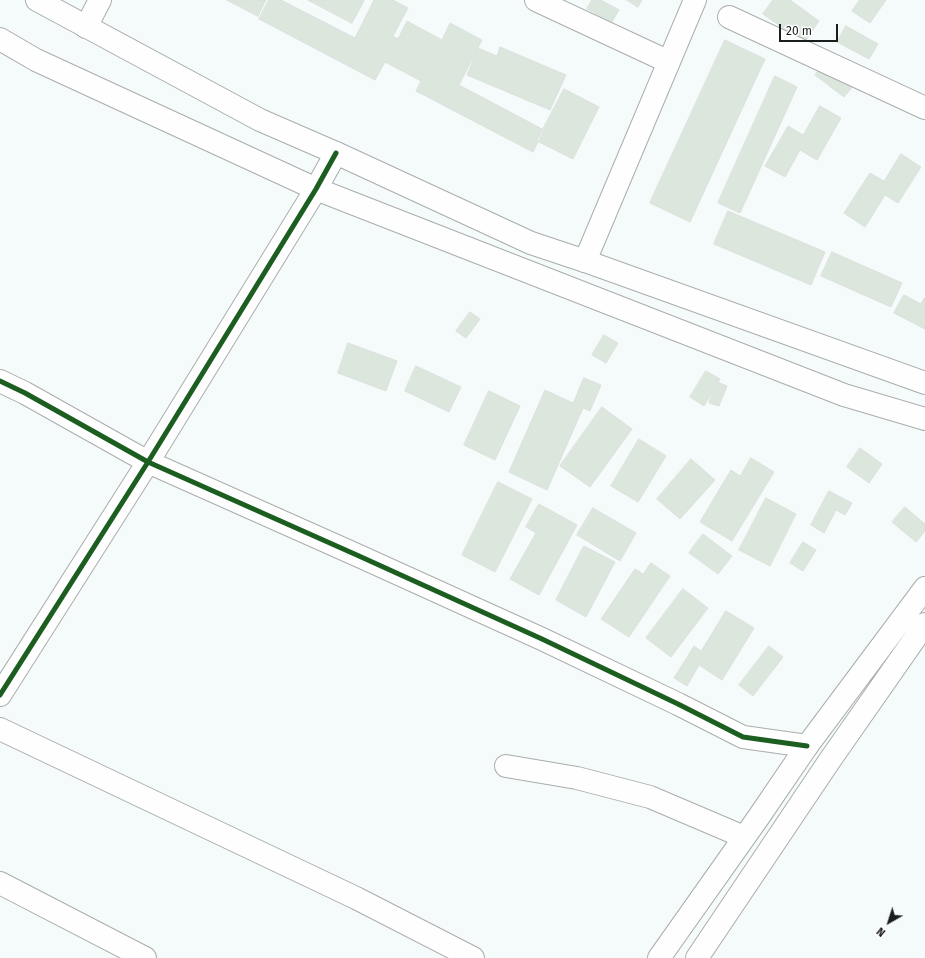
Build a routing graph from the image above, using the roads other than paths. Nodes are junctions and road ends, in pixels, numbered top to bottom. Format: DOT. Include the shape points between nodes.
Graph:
graph roads {
  1 [pos="37,0"];
  2 [pos="100,0"];
  3 [pos="536,0"];
  4 [pos="695,0"];
  5 [pos="729,17"];
  6 [pos="86,27"];
  7 [pos="0,39"];
  8 [pos="669,62"];
  9 [pos="925,108"];
  10 [pos="336,153"];
  11 [pos="316,189"];
  12 [pos="586,261"];
  13 [pos="0,381"];
  14 [pos="925,382"];
  15 [pos="925,419"];
  16 [pos="148,462"];
  17 [pos="925,588"];
  18 [pos="925,624"];
  19 [pos="0,696"];
  20 [pos="0,729"];
  21 [pos="807,746"];
  22 [pos="506,766"];
  23 [pos="744,837"];
  24 [pos="0,883"];
  25 [pos="145,958"];
  26 [pos="473,958"];
  27 [pos="659,958"];
  28 [pos="697,958"];
  1 -- 6 [label="street"];
  2 -- 6 [label="street"];
  3 -- 8 [label="street"];
  4 -- 8 [label="street"];
  5 -- 9 [label="street"];
  6 -- 10 [label="street" via="260,120"];
  7 -- 11 [label="street" via="36,60"];
  8 -- 12 [label="street"];
  10 -- 11 [label="street"];
  10 -- 12 [label="street" via="531,243"];
  11 -- 15 [label="street" via="844,395"];
  11 -- 16 [label="street"];
  12 -- 14 [label="street"];
  13 -- 16 [label="street"];
  16 -- 19 [label="street"];
  16 -- 21 [label="street" via="542,639 743,737"];
  17 -- 21 [label="street"];
  18 -- 28 [label="street"];
  20 -- 26 [label="street" via="356,898"];
  21 -- 23 [label="street"];
  22 -- 23 [label="street" via="577,778 650,797"];
  23 -- 27 [label="street"];
  24 -- 25 [label="street"];
}
